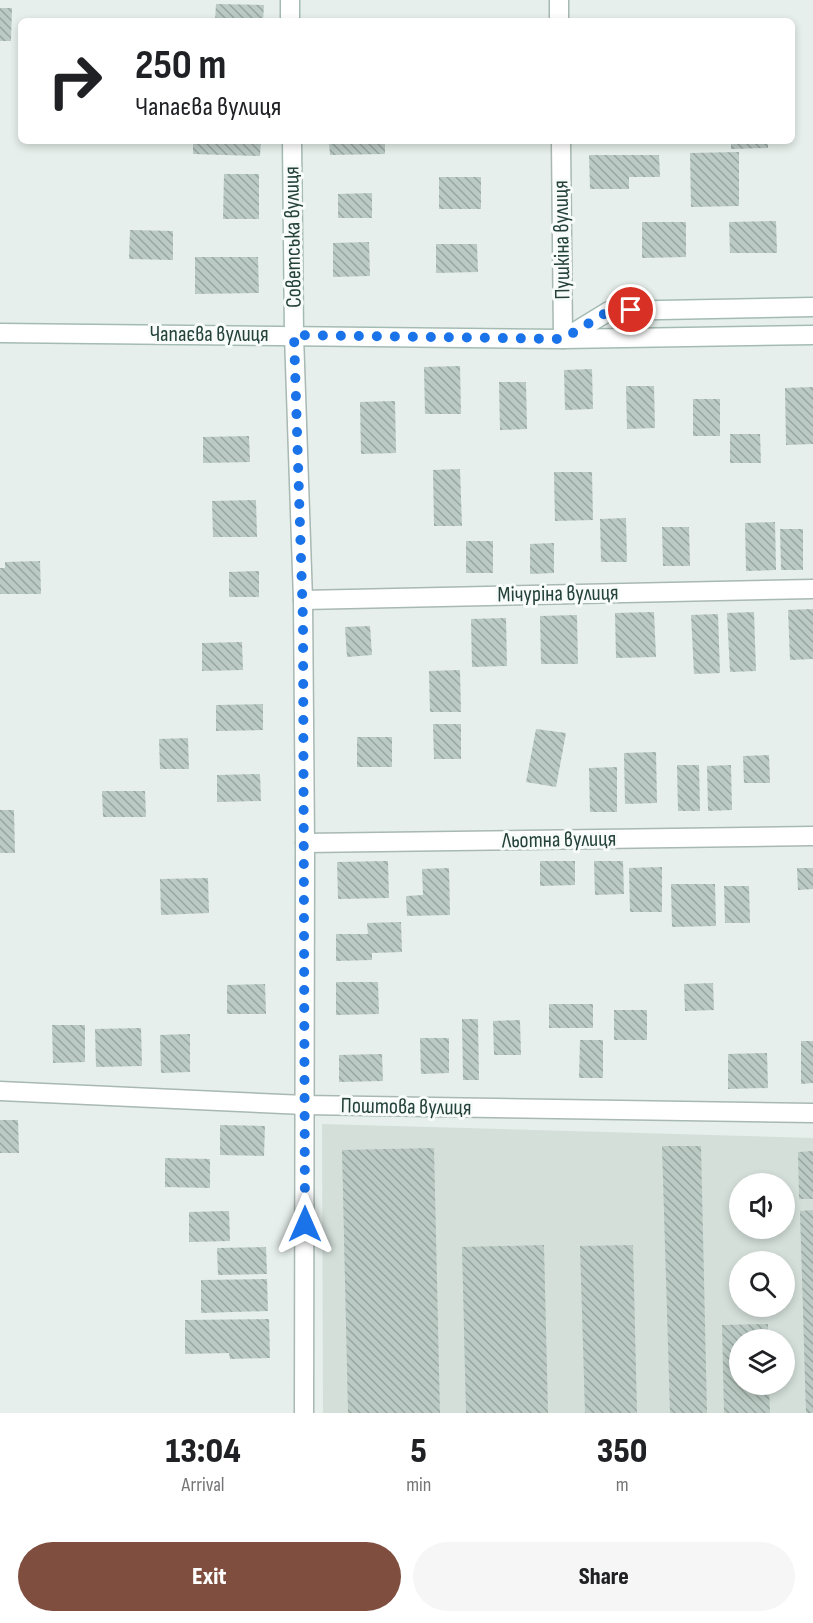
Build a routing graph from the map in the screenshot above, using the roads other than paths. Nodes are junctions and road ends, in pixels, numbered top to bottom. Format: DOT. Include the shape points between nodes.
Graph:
graph roads {
  1 [pos="290,0"];
  2 [pos="559,0"];
  3 [pos="290,18"];
  4 [pos="559,18"];
  5 [pos="292,144"];
  6 [pos="561,144"];
  7 [pos="813,307"];
  8 [pos="0,333"];
  9 [pos="294,335"];
  10 [pos="813,335"];
  11 [pos="563,339"];
  12 [pos="813,589"];
  13 [pos="303,600"];
  14 [pos="813,836"];
  15 [pos="305,843"];
  16 [pos="0,1091"];
  17 [pos="305,1105"];
  18 [pos="813,1113"];
  19 [pos="304,1413"];
  1 -- 3 [label="street"];
  2 -- 4 [label="street"];
  5 -- 9 [label="street, Советська вулиця"];
  6 -- 11 [label="street, Пушкіна вулиця"];
  7 -- 11 [label="street" via="609,311"];
  8 -- 9 [label="street, Чапаєва вулиця"];
  9 -- 11 [label="street, Чапаєва вулиця"];
  9 -- 13 [label="street, Советська вулиця"];
  10 -- 11 [label="street, Чапаєва вулиця"];
  12 -- 13 [label="street, Мічуріна вулиця"];
  13 -- 15 [label="street, Советська вулиця"];
  14 -- 15 [label="street, Льотна вулиця"];
  15 -- 17 [label="street, Советська вулиця"];
  16 -- 17 [label="street, Поштова вулиця"];
  17 -- 18 [label="street, Поштова вулиця"];
  17 -- 19 [label="street, Советська вулиця"];
}
